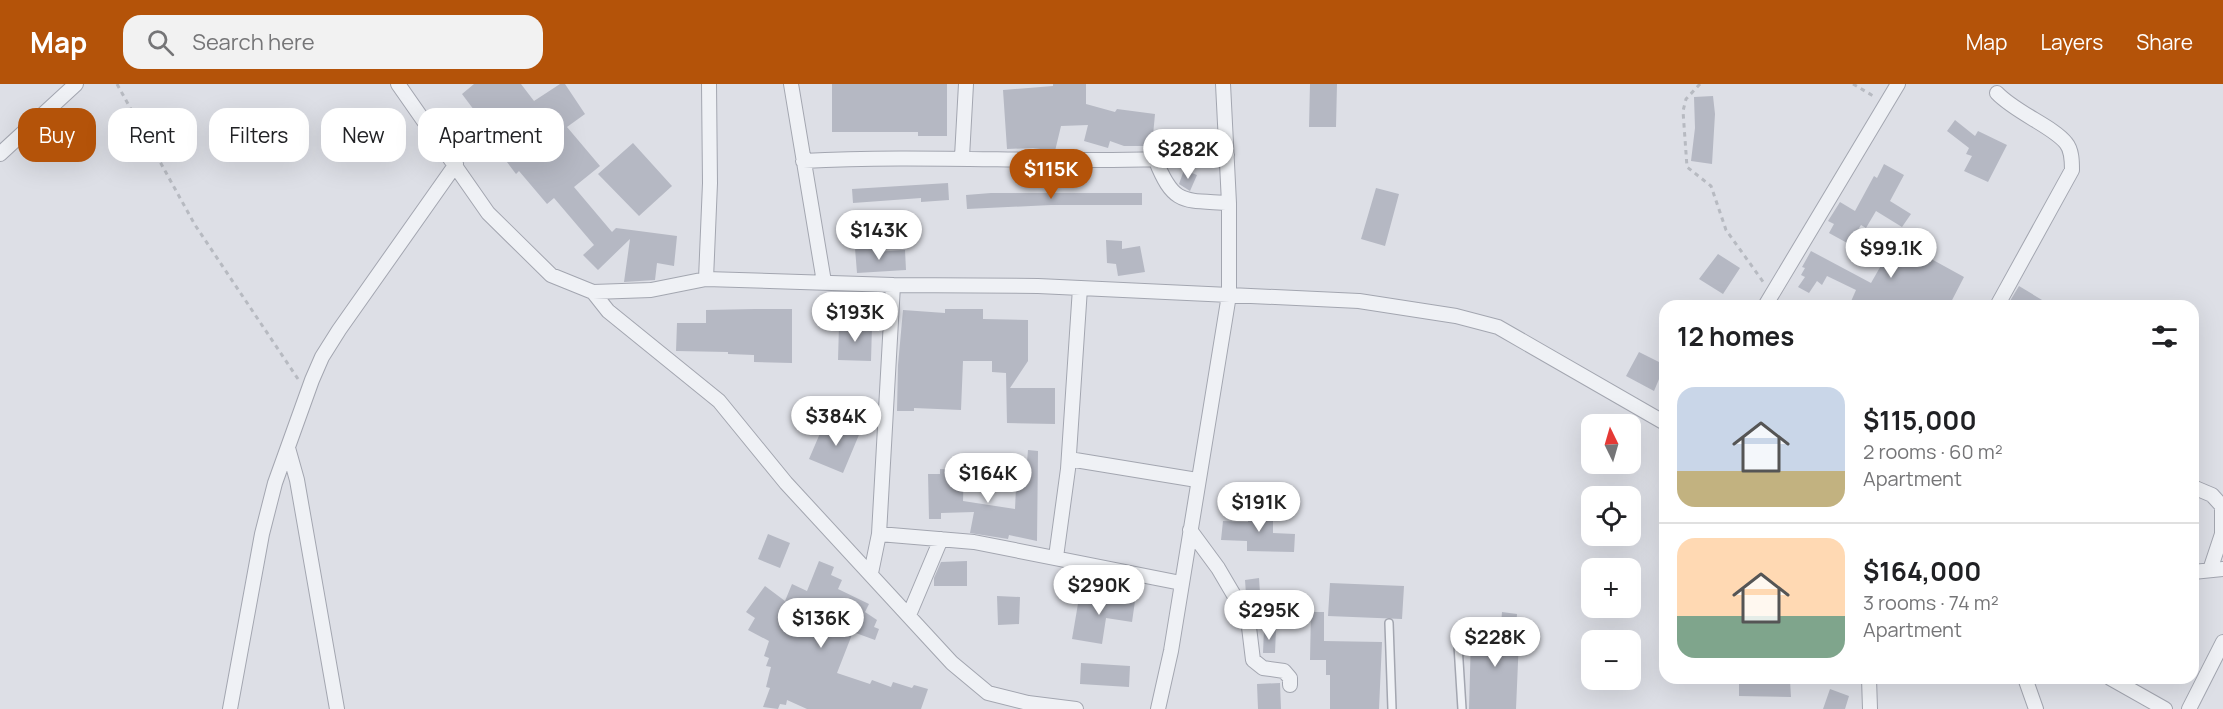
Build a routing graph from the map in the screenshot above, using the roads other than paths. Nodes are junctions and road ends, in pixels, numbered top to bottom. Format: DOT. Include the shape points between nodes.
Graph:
graph roads {
  1 [pos="75,84"];
  2 [pos="398,84"];
  3 [pos="709,84"];
  4 [pos="790,84"];
  5 [pos="966,84"];
  6 [pos="1223,84"];
  7 [pos="1898,84"];
  8 [pos="1997,93"];
  9 [pos="0,154"];
  10 [pos="1227,155"];
  11 [pos="962,157"];
  12 [pos="803,161"];
  13 [pos="1156,161"];
  14 [pos="456,164"];
  15 [pos="1229,203"];
  16 [pos="706,279"];
  17 [pos="824,282"];
  18 [pos="893,285"];
  19 [pos="1080,288"];
  20 [pos="593,292"];
  21 [pos="1229,295"];
  22 [pos="1770,300"];
  23 [pos="2000,300"];
  24 [pos="1659,420"];
  25 [pos="288,448"];
  26 [pos="1069,459"];
  27 [pos="1197,480"];
  28 [pos="2199,490"];
  29 [pos="1190,530"];
  30 [pos="879,534"];
  31 [pos="941,539"];
  32 [pos="1056,557"];
  33 [pos="2216,570"];
  34 [pos="2199,571"];
  35 [pos="871,573"];
  36 [pos="1181,583"];
  37 [pos="909,615"];
  38 [pos="1389,623"];
  39 [pos="2223,642"];
  40 [pos="1458,645"];
  41 [pos="1869,684"];
  42 [pos="2027,684"];
  43 [pos="2121,684"];
  44 [pos="1290,685"];
  45 [pos="230,709"];
  46 [pos="337,709"];
  47 [pos="1076,709"];
  48 [pos="1158,709"];
  49 [pos="1392,709"];
  50 [pos="1462,709"];
  51 [pos="1870,709"];
  52 [pos="2036,709"];
  53 [pos="2165,709"];
  54 [pos="2189,709"];
  1 -- 9 [label="street"];
  2 -- 14 [label="street"];
  3 -- 16 [label="street"];
  4 -- 12 [label="street"];
  5 -- 11 [label="street"];
  6 -- 10 [label="street"];
  7 -- 22 [label="street"];
  8 -- 23 [label="street" via="2007,104 2066,143 2072,156 2072,170"];
  10 -- 13 [label="street"];
  10 -- 15 [label="street"];
  11 -- 12 [label="street"];
  11 -- 13 [label="street"];
  12 -- 17 [label="street"];
  13 -- 15 [label="street" via="1169,190 1179,197"];
  14 -- 20 [label="street" via="488,213 551,275"];
  14 -- 25 [label="street" via="322,357"];
  15 -- 21 [label="street"];
  16 -- 17 [label="street"];
  16 -- 20 [label="street" via="651,290"];
  17 -- 18 [label="street"];
  18 -- 19 [label="street"];
  18 -- 30 [label="street"];
  19 -- 21 [label="street"];
  19 -- 26 [label="street"];
  20 -- 35 [label="street" via="608,311 718,401 786,483"];
  21 -- 24 [label="street" via="1359,302 1456,316 1498,327"];
  21 -- 27 [label="street"];
  25 -- 45 [label="street" via="262,534"];
  25 -- 46 [label="street"];
  26 -- 27 [label="street"];
  26 -- 32 [label="street"];
  27 -- 29 [label="street"];
  28 -- 33 [label="street" via="2212,495 2222,506"];
  29 -- 36 [label="street"];
  29 -- 44 [label="street" via="1218,567 1248,619 1253,660 1263,668 1284,671"];
  30 -- 31 [label="street"];
  30 -- 35 [label="street"];
  31 -- 32 [label="street"];
  31 -- 37 [label="street"];
  32 -- 36 [label="street"];
  33 -- 34 [label="street"];
  35 -- 37 [label="street"];
  36 -- 48 [label="street"];
  37 -- 47 [label="street" via="952,663 988,693"];
  38 -- 49 [label="lane"];
  39 -- 54 [label="street"];
  40 -- 50 [label="lane"];
  41 -- 51 [label="street"];
  42 -- 52 [label="street"];
  43 -- 53 [label="street"];
}
